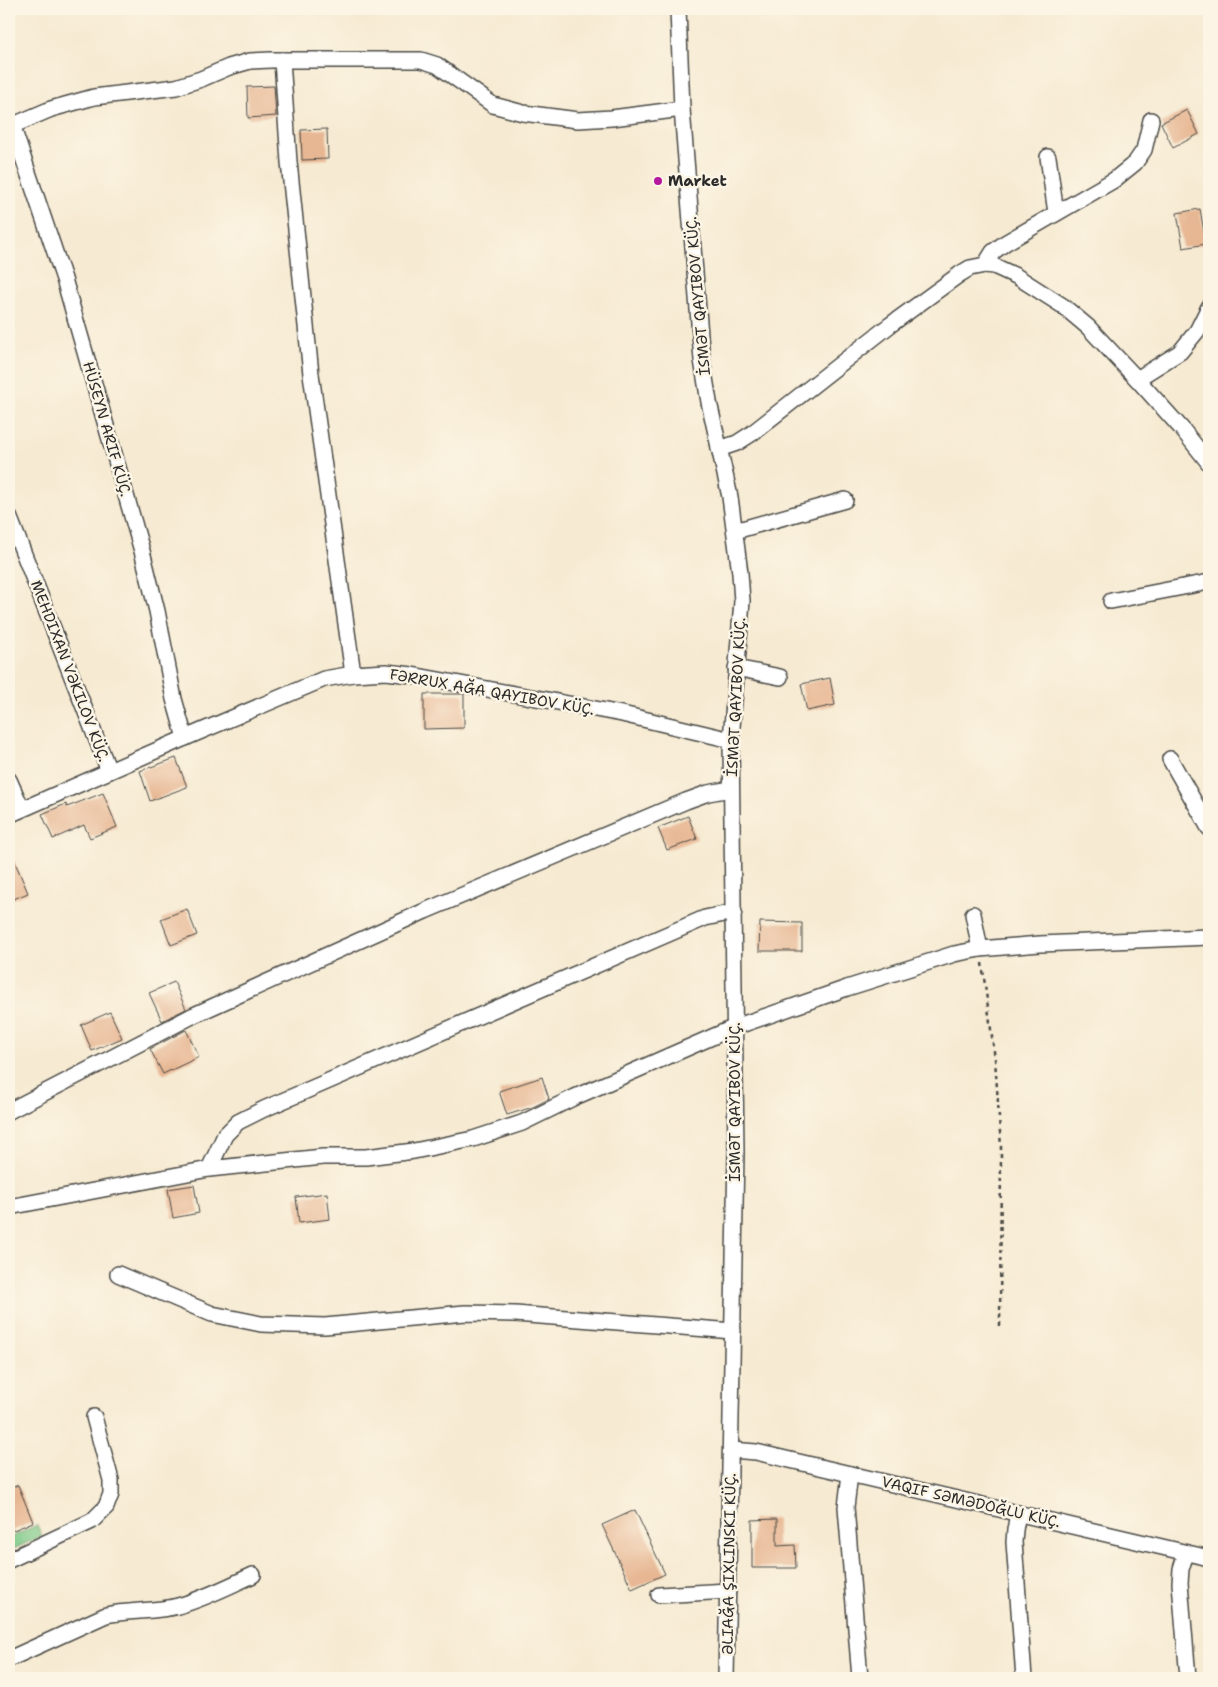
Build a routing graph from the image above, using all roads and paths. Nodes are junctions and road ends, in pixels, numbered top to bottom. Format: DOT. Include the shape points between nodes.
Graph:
graph roads {
  1 [pos="678,9"];
  2 [pos="282,60"];
  3 [pos="682,109"];
  4 [pos="1151,120"];
  5 [pos="10,126"];
  6 [pos="1048,157"];
  7 [pos="1056,213"];
  8 [pos="985,265"];
  9 [pos="1209,307"];
  10 [pos="1136,379"];
  11 [pos="719,449"];
  12 [pos="1209,463"];
  13 [pos="846,500"];
  14 [pos="9,516"];
  15 [pos="735,531"];
  16 [pos="1209,582"];
  17 [pos="1111,601"];
  18 [pos="736,668"];
  19 [pos="353,674"];
  20 [pos="780,677"];
  21 [pos="185,738"];
  22 [pos="731,740"];
  23 [pos="1170,759"];
  24 [pos="109,771"];
  25 [pos="9,780"];
  26 [pos="731,789"];
  27 [pos="16,812"];
  28 [pos="1209,828"];
  29 [pos="734,912"];
  30 [pos="973,914"];
  31 [pos="1209,937"];
  32 [pos="980,949"];
  33 [pos="735,1027"];
  34 [pos="9,1111"];
  35 [pos="209,1169"];
  36 [pos="9,1207"];
  37 [pos="118,1274"];
  38 [pos="1000,1328"];
  39 [pos="733,1331"];
  40 [pos="94,1416"];
  41 [pos="732,1450"];
  42 [pos="850,1474"];
  43 [pos="1018,1513"];
  44 [pos="1186,1553"];
  45 [pos="1209,1558"];
  46 [pos="9,1560"];
  47 [pos="253,1575"];
  48 [pos="728,1591"];
  49 [pos="659,1595"];
  50 [pos="9,1659"];
  51 [pos="726,1678"];
  52 [pos="860,1678"];
  53 [pos="1024,1678"];
  54 [pos="1188,1678"];
  1 -- 3 [label="street"];
  2 -- 3 [label="street" via="421,60 438,66 493,105 523,113 578,120"];
  2 -- 5 [label="street" via="250,61 228,66 176,87 94,97"];
  2 -- 19 [label="street" via="311,374"];
  3 -- 11 [label="street" via="700,340"];
  4 -- 7 [label="street" via="1144,150 1135,163 1114,180"];
  5 -- 21 [label="street, HÜSEYN ARIF KÜÇ." via="64,280 142,551"];
  6 -- 7 [label="street"];
  7 -- 8 [label="street" via="1005,243"];
  8 -- 10 [label="street" via="1016,276 1063,306"];
  8 -- 11 [label="street" via="960,274 751,434"];
  9 -- 10 [label="street" via="1197,331 1180,352"];
  10 -- 12 [label="street"];
  11 -- 15 [label="street"];
  13 -- 15 [label="street"];
  14 -- 24 [label="street, MEHDIXAN VƏKILOV KÜÇ."];
  15 -- 18 [label="street" via="742,601"];
  16 -- 17 [label="street"];
  18 -- 20 [label="street"];
  18 -- 22 [label="street"];
  19 -- 21 [label="street" via="324,679"];
  19 -- 22 [label="street" via="386,672 412,675 622,714"];
  21 -- 24 [label="street"];
  22 -- 26 [label="street"];
  23 -- 28 [label="street"];
  24 -- 27 [label="street"];
  25 -- 27 [label="street"];
  26 -- 29 [label="street"];
  26 -- 34 [label="street" via="686,801 425,911 194,1015"];
  29 -- 33 [label="street"];
  29 -- 35 [label="street" via="704,918 264,1109 238,1122 225,1135"];
  30 -- 32 [label="street"];
  31 -- 32 [label="street"];
  32 -- 33 [label="street" via="954,954 847,988"];
  32 -- 38 [label="path" via="995,1059 1001,1147"];
  33 -- 35 [label="street" via="522,1122 473,1139 366,1157 323,1157"];
  33 -- 39 [label="street"];
  35 -- 36 [label="street"];
  37 -- 39 [label="street" via="212,1314 261,1324 325,1326 465,1313"];
  39 -- 41 [label="street"];
  40 -- 46 [label="street" via="111,1480 111,1494 106,1507 92,1521"];
  41 -- 42 [label="street, VAQIF SƏMƏDOĞLU KÜÇ." via="756,1452"];
  41 -- 48 [label="street"];
  42 -- 43 [label="street, VAQIF SƏMƏDOĞLU KÜÇ."];
  42 -- 52 [label="street" via="846,1507"];
  43 -- 44 [label="street, VAQIF SƏMƏDOĞLU KÜÇ."];
  43 -- 53 [label="street" via="1014,1542"];
  44 -- 45 [label="street, VAQIF SƏMƏDOĞLU KÜÇ."];
  44 -- 54 [label="street" via="1180,1582"];
  47 -- 50 [label="street" via="176,1606 106,1615"];
  48 -- 49 [label="street"];
  48 -- 51 [label="street"];
}
